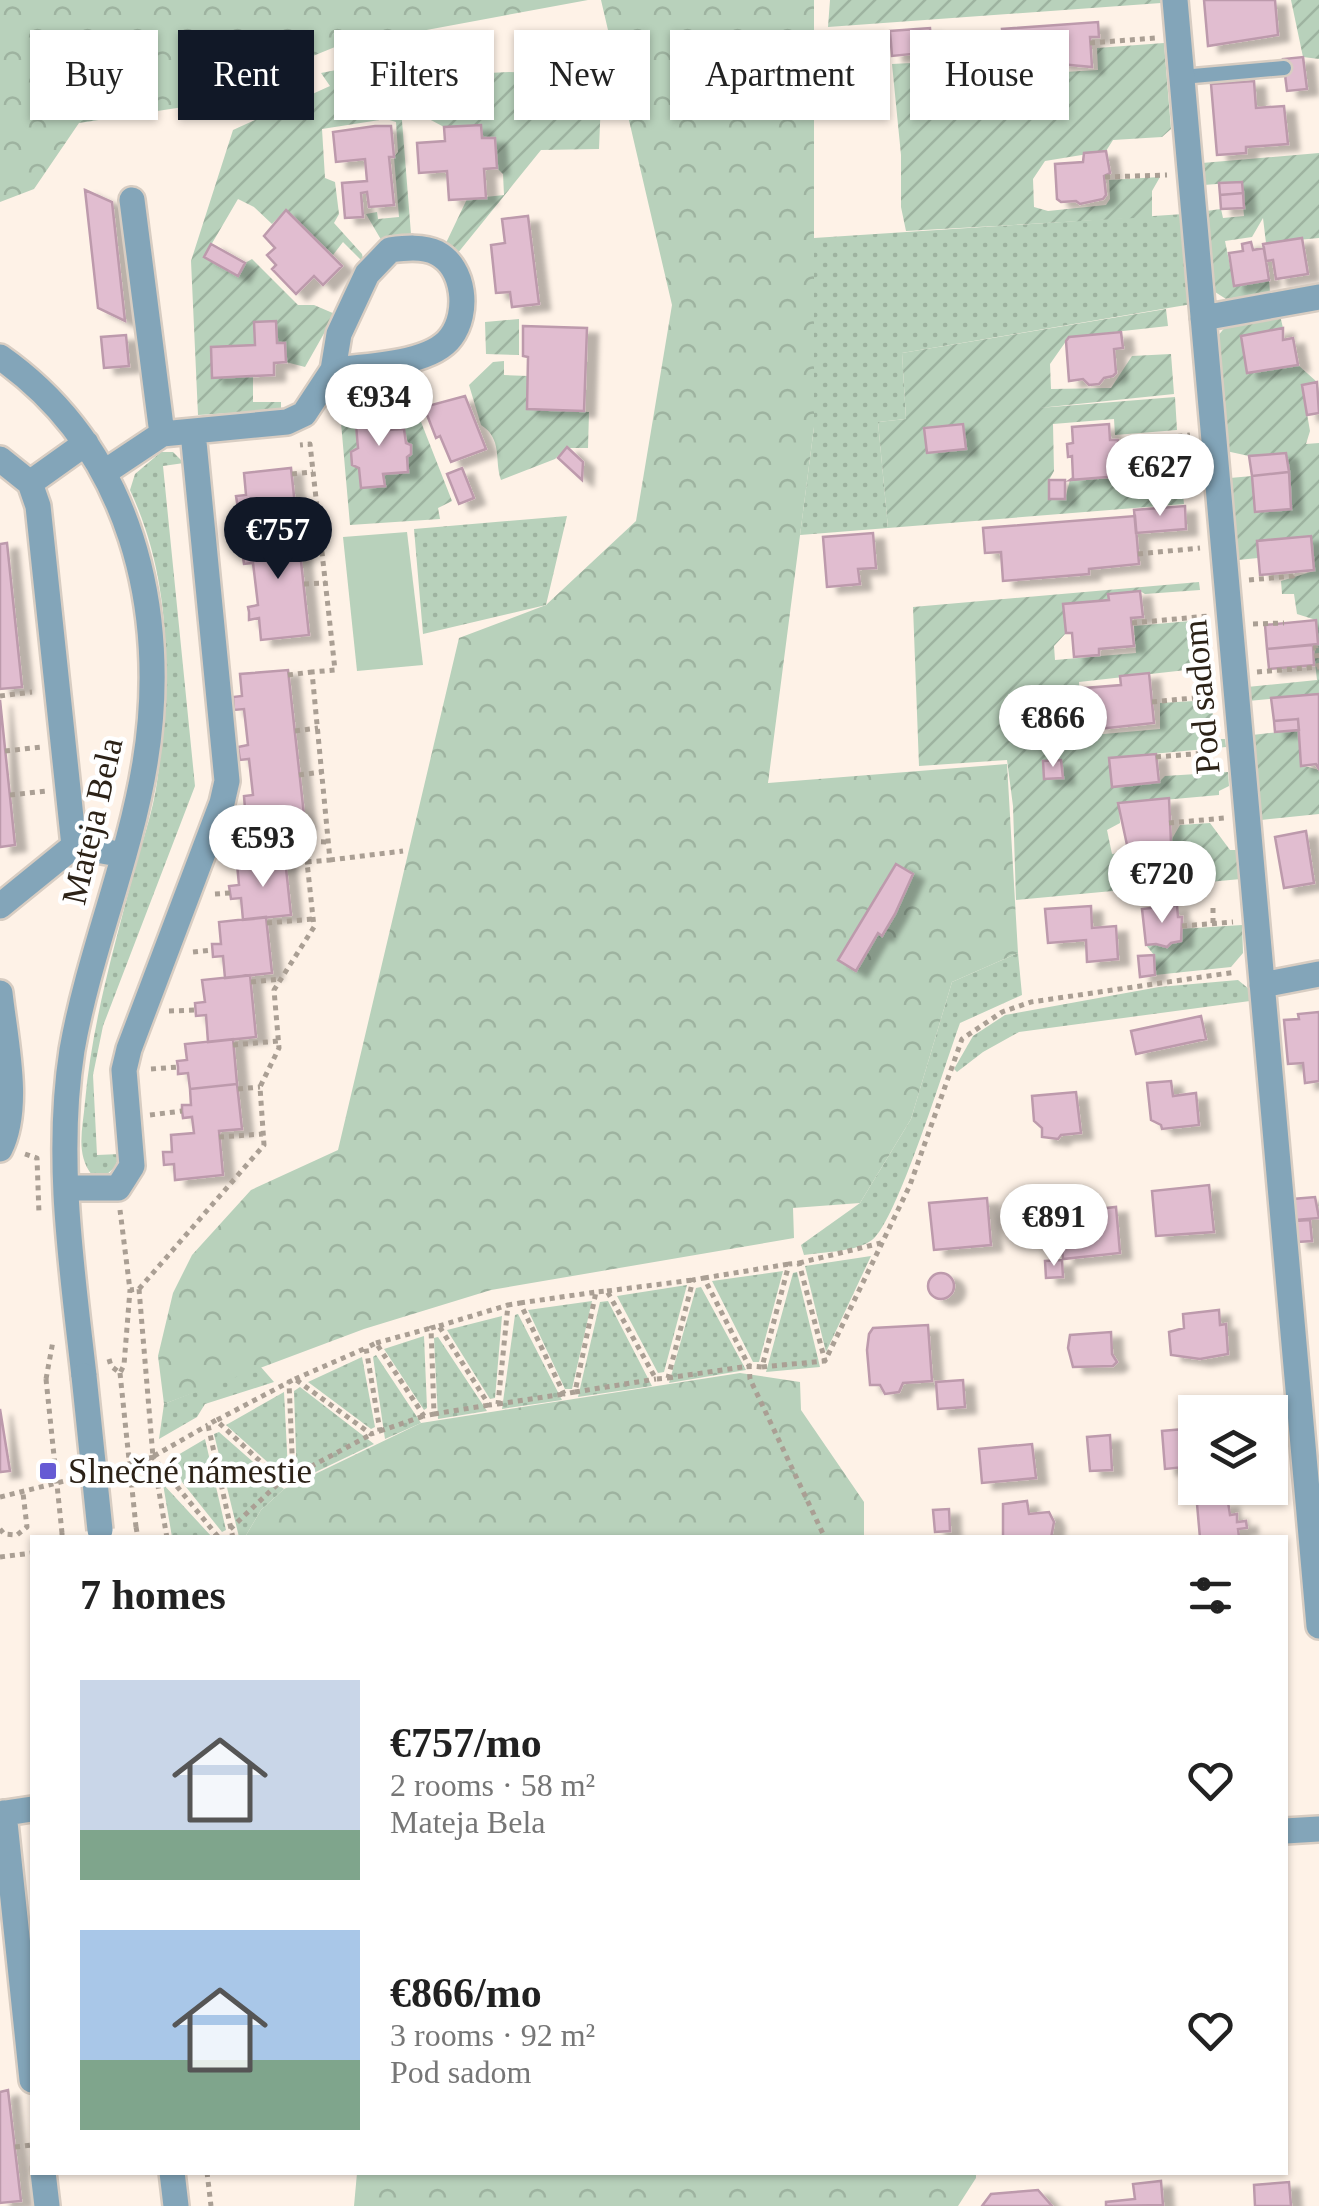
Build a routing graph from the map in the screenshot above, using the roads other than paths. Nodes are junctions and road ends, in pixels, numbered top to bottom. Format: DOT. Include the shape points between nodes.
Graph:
graph roads {
  1 [pos="1175,0"];
  2 [pos="1284,68"];
  3 [pos="1182,77"];
  4 [pos="132,200"];
  5 [pos="1319,297"];
  6 [pos="1203,318"];
  7 [pos="0,357"];
  8 [pos="333,370"];
  9 [pos="193,432"];
  10 [pos="162,434"];
  11 [pos="86,443"];
  12 [pos="0,459"];
  13 [pos="105,472"];
  14 [pos="30,483"];
  15 [pos="74,846"];
  16 [pos="124,855"];
  17 [pos="0,906"];
  18 [pos="1319,974"];
  19 [pos="1261,977"];
  20 [pos="0,994"];
  21 [pos="0,1149"];
  22 [pos="66,1188"];
  23 [pos="101,1534"];
  24 [pos="1319,1626"];
  25 [pos="30,1809"];
  26 [pos="2,1813"];
  27 [pos="1319,1828"];
  28 [pos="1288,1832"];
  29 [pos="30,2062"];
  30 [pos="43,2175"];
  31 [pos="172,2175"];
  32 [pos="46,2206"];
  33 [pos="176,2206"];
  1 -- 3 [label="street, Pod sadom"];
  2 -- 3 [label="lane"];
  3 -- 6 [label="street, Pod sadom"];
  4 -- 10 [label="street"];
  5 -- 6 [label="street"];
  6 -- 19 [label="street, Pod sadom"];
  7 -- 11 [label="street, Mateja Bela"];
  8 -- 8 [label="street" via="340,334 367,274 390,250 439,254 457,277 464,301 451,337 403,361"];
  8 -- 9 [label="street" via="304,414 287,422"];
  9 -- 10 [label="street"];
  9 -- 22 [label="street" via="227,780 129,1049 124,1070 132,1166 118,1188"];
  10 -- 13 [label="street"];
  11 -- 13 [label="street, Mateja Bela"];
  11 -- 14 [label="street"];
  12 -- 14 [label="street"];
  13 -- 16 [label="street, Mateja Bela" via="130,529 150,613 146,762"];
  14 -- 15 [label="street, Mateja Bela" via="38,506"];
  15 -- 16 [label="street"];
  15 -- 17 [label="street, Mateja Bela"];
  16 -- 22 [label="street, Mateja Bela" via="73,1048"];
  18 -- 19 [label="street"];
  19 -- 24 [label="street, Pod sadom"];
  20 -- 21 [label="street" via="11,1105"];
  22 -- 23 [label="street, Mateja Bela, bridge"];
  25 -- 26 [label="street"];
  26 -- 29 [label="street"];
  27 -- 28 [label="street"];
  30 -- 32 [label="street"];
  31 -- 33 [label="street"];
}
